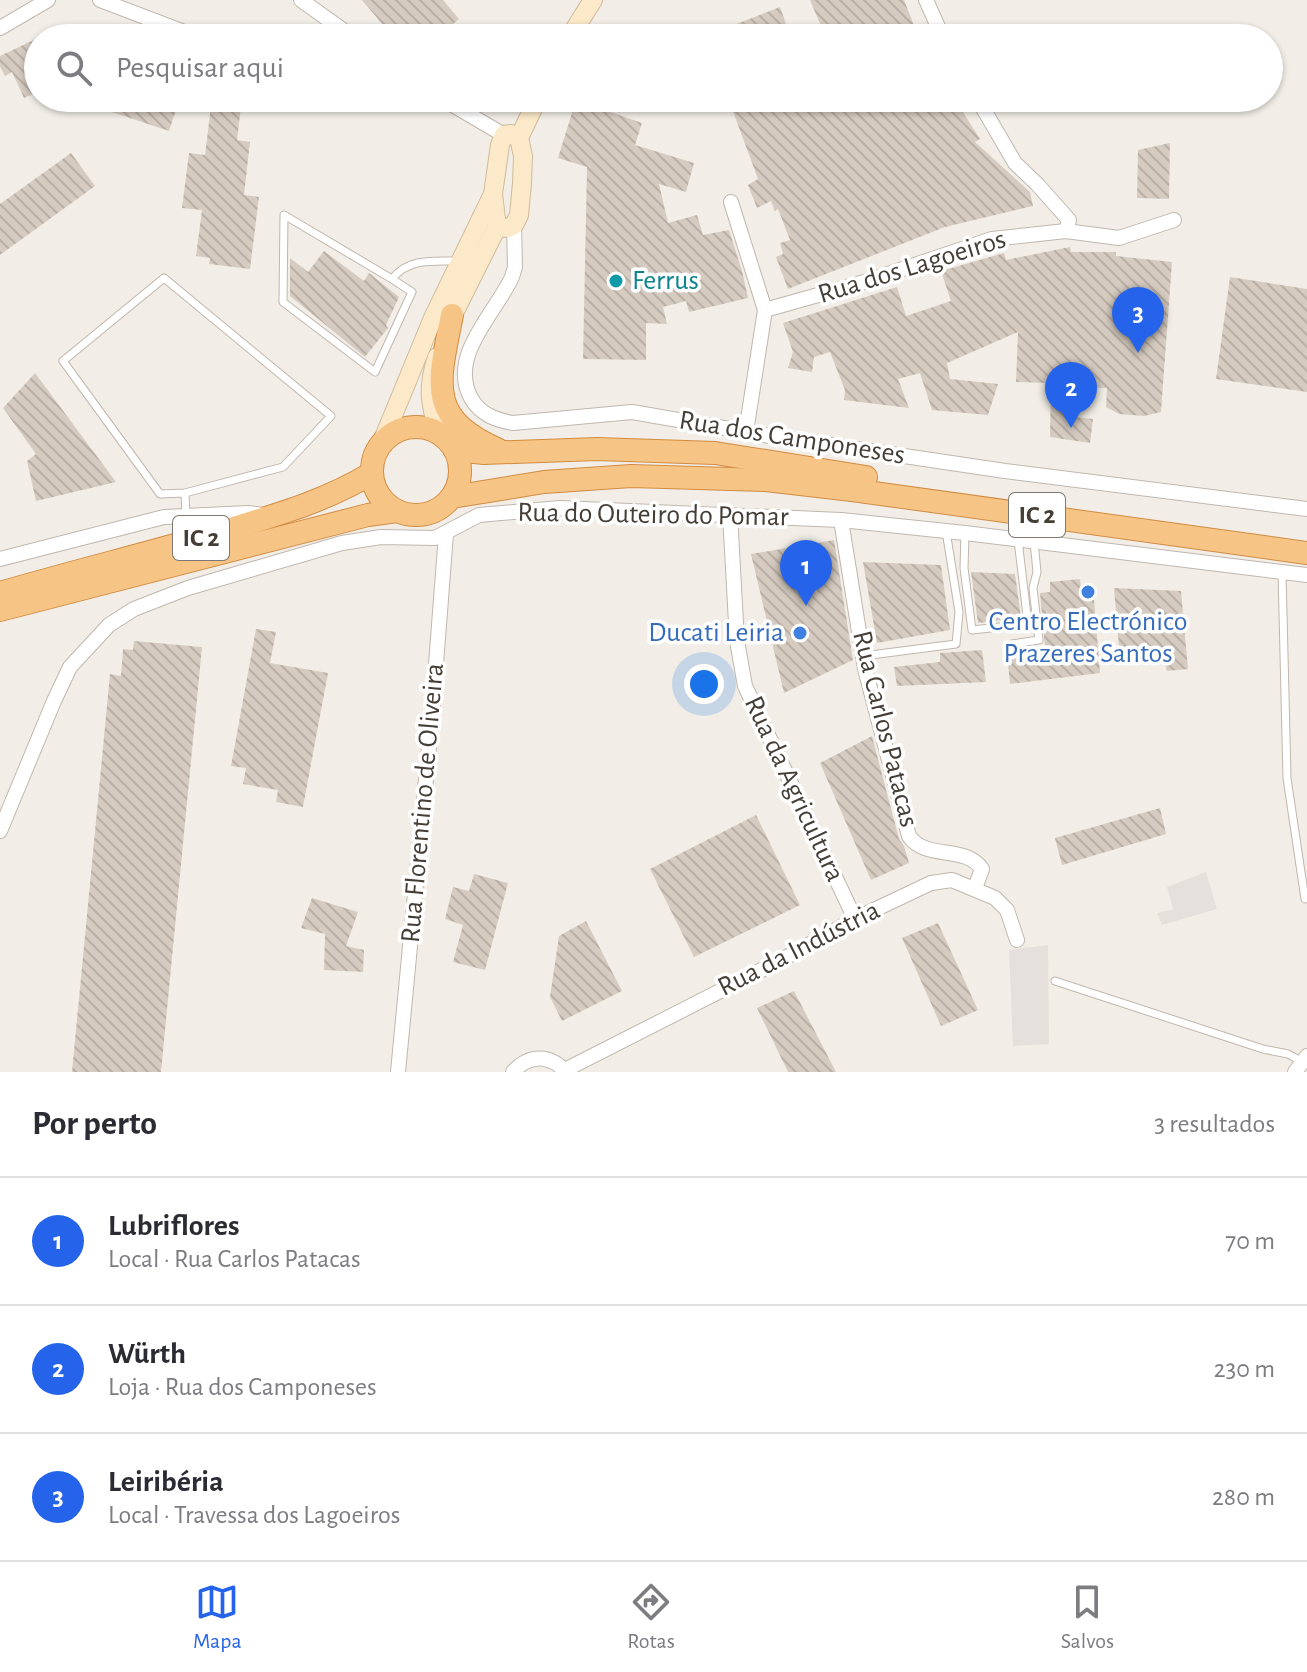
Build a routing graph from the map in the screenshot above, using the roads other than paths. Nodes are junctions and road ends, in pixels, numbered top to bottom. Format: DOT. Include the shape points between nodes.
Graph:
graph roads {
  1 [pos="48,0"];
  2 [pos="100,0"];
  3 [pos="301,0"];
  4 [pos="593,0"];
  5 [pos="926,0"];
  6 [pos="163,24"];
  7 [pos="334,24"];
  8 [pos="578,24"];
  9 [pos="937,24"];
  10 [pos="0,28"];
  11 [pos="466,112"];
  12 [pos="528,112"];
  13 [pos="985,112"];
  14 [pos="511,137"];
  15 [pos="493,194"];
  16 [pos="731,202"];
  17 [pos="1174,220"];
  18 [pos="506,226"];
  19 [pos="1066,231"];
  20 [pos="460,262"];
  21 [pos="392,279"];
  22 [pos="765,310"];
  23 [pos="452,315"];
  24 [pos="438,432"];
  25 [pos="746,432"];
  26 [pos="382,442"];
  27 [pos="455,450"];
  28 [pos="507,454"];
  29 [pos="372,473"];
  30 [pos="185,493"];
  31 [pos="452,497"];
  32 [pos="1307,509"];
  33 [pos="397,511"];
  34 [pos="730,514"];
  35 [pos="186,516"];
  36 [pos="272,516"];
  37 [pos="841,520"];
  38 [pos="946,531"];
  39 [pos="965,533"];
  40 [pos="446,534"];
  41 [pos="1018,540"];
  42 [pos="1307,541"];
  43 [pos="1034,542"];
  44 [pos="1307,553"];
  45 [pos="0,559"];
  46 [pos="1282,572"];
  47 [pos="1307,575"];
  48 [pos="122,579"];
  49 [pos="44,580"];
  50 [pos="0,586"];
  51 [pos="0,593"];
  52 [pos="0,610"];
  53 [pos="0,620"];
  54 [pos="1012,644"];
  55 [pos="863,656"];
  56 [pos="0,831"];
  57 [pos="975,888"];
  58 [pos="1305,899"];
  59 [pos="855,919"];
  60 [pos="1017,940"];
  61 [pos="1055,981"];
  62 [pos="1301,1063"];
  63 [pos="565,1071"];
  64 [pos="398,1072"];
  65 [pos="513,1072"];
  1 -- 10 [label="street"];
  2 -- 6 [label="street"];
  3 -- 7 [label="street"];
  4 -- 8 [label="main road"];
  5 -- 9 [label="street"];
  11 -- 14 [label="street"];
  12 -- 14 [label="main road"];
  13 -- 19 [label="street" via="1015,163 1069,220"];
  14 -- 15 [label="main road" via="500,145"];
  14 -- 18 [label="main road" via="523,156 522,183 519,215"];
  15 -- 18 [label="main road"];
  15 -- 20 [label="main road"];
  16 -- 22 [label="street"];
  17 -- 19 [label="street, Rua dos Lagoeiros" via="1119,238"];
  18 -- 23 [label="main road"];
  18 -- 25 [label="street, Rua dos Camponeses" via="515,267 512,277 465,361 463,374 474,404 497,421 513,423 632,412"];
  19 -- 22 [label="street, Rua dos Lagoeiros" via="992,239"];
  20 -- 21 [label="lane" via="409,265"];
  20 -- 26 [label="main road"];
  21 -- 21 [label="lane" via="297,223 284,215 283,302 375,372 412,292"];
  22 -- 25 [label="street"];
  23 -- 24 [label="main road" via="430,383"];
  23 -- 28 [label="highway" via="440,388 444,403 466,433"];
  24 -- 26 [label="highway" via="408,427"];
  24 -- 27 [label="highway"];
  25 -- 32 [label="street, Rua dos Camponeses"];
  26 -- 29 [label="highway"];
  27 -- 28 [label="highway, IC 2"];
  27 -- 31 [label="highway" via="461,474"];
  28 -- 42 [label="highway, IC 2" via="597,449 715,453"];
  29 -- 33 [label="highway" via="379,495"];
  29 -- 36 [label="highway, IC 2" via="335,494"];
  30 -- 30 [label="lane" via="160,494 63,361 164,278 331,416 283,467"];
  30 -- 35 [label="lane"];
  31 -- 33 [label="highway, IC 2" via="433,512"];
  31 -- 44 [label="highway, IC 2" via="544,482 631,476 766,480"];
  33 -- 48 [label="highway, IC 2"];
  34 -- 37 [label="street, Rua do Outeiro do Pomar"];
  34 -- 40 [label="street, Rua do Outeiro do Pomar" via="535,509 479,515"];
  34 -- 59 [label="street, Rua da Agricultura" via="737,641 745,686"];
  35 -- 36 [label="street"];
  35 -- 45 [label="street"];
  36 -- 49 [label="highway, IC 2"];
  37 -- 38 [label="street, Rua do Outeiro do Pomar"];
  37 -- 55 [label="street, Rua Carlos Patacas"];
  38 -- 39 [label="street, Rua do Outeiro do Pomar"];
  38 -- 55 [label="lane" via="959,612 956,644"];
  39 -- 41 [label="street, Rua do Outeiro do Pomar"];
  39 -- 41 [label="lane" via="972,630 1028,624"];
  40 -- 56 [label="street, Rua do Outeiro do Pomar" via="342,543 188,588 109,625 70,667"];
  40 -- 64 [label="street, Rua Florentino de Oliveira"];
  41 -- 43 [label="street, Rua do Outeiro do Pomar"];
  43 -- 46 [label="street, Rua do Outeiro do Pomar"];
  43 -- 54 [label="lane" via="1039,640"];
  46 -- 47 [label="street, Rua do Outeiro do Pomar"];
  46 -- 58 [label="lane" via="1287,778"];
  48 -- 52 [label="highway, IC 2"];
  48 -- 53 [label="highway"];
  49 -- 50 [label="highway"];
  49 -- 51 [label="highway, IC 2"];
  55 -- 57 [label="street, Rua Carlos Patacas" via="909,836 927,850 977,862 982,869"];
  57 -- 59 [label="street, Rua da Indústria" via="952,880 931,883"];
  57 -- 60 [label="street, Rua da Indústria" via="1007,910"];
  59 -- 63 [label="street, Rua da Indústria"];
  61 -- 62 [label="lane" via="1288,1054"];
  63 -- 65 [label="street" via="539,1058"];
}
